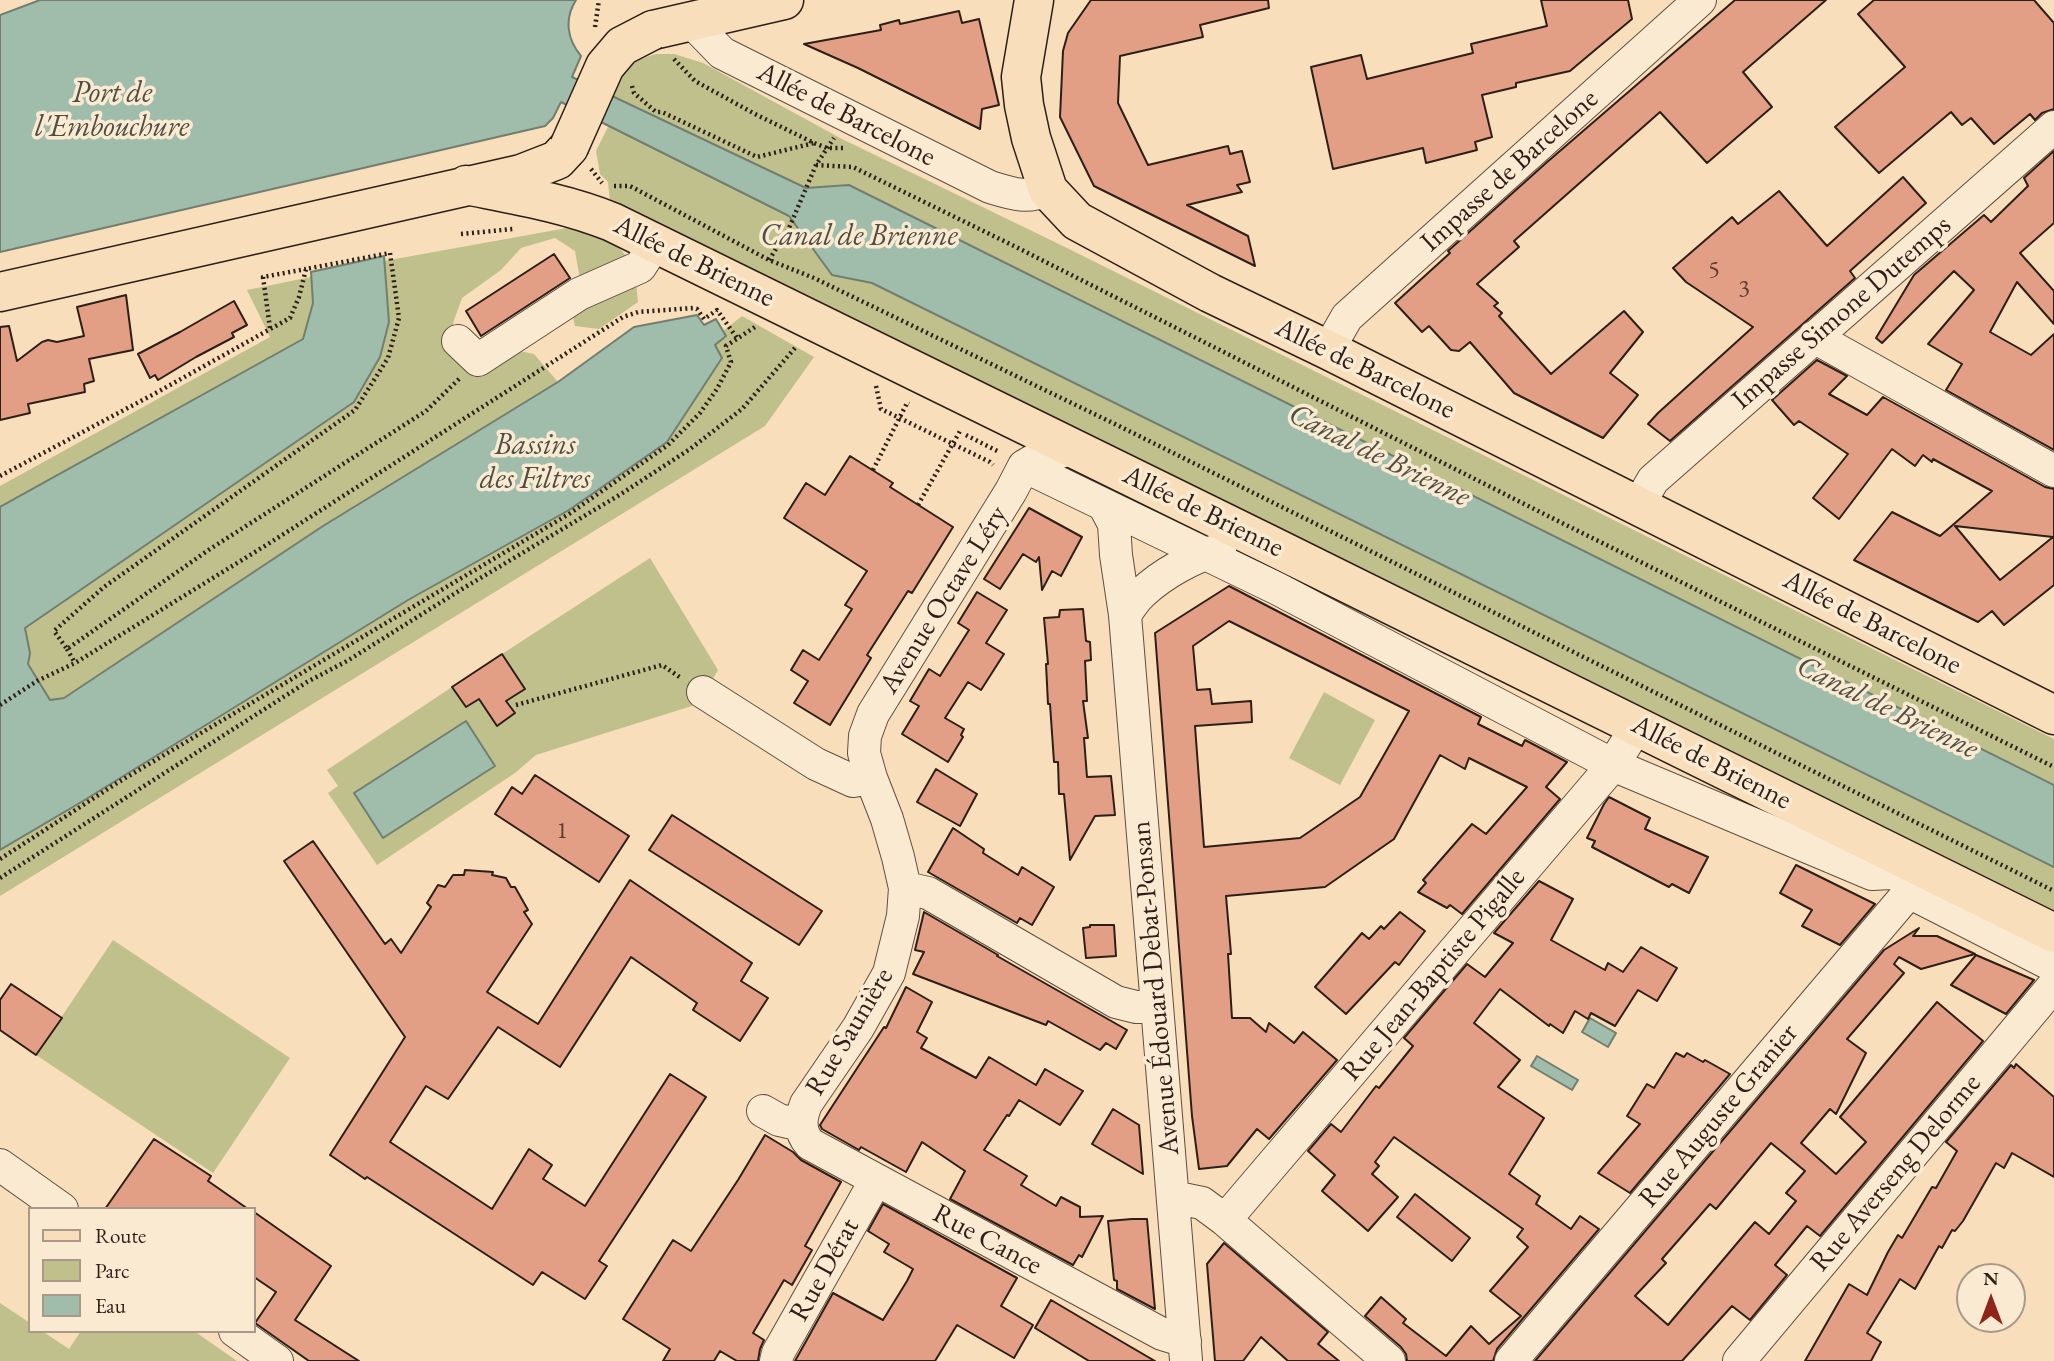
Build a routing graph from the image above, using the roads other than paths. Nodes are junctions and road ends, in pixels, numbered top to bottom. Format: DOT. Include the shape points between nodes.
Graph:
graph roads {
  1 [pos="784,0"];
  2 [pos="1034,0"];
  3 [pos="1700,0"];
  4 [pos="691,21"];
  5 [pos="2048,145"];
  6 [pos="466,185"];
  7 [pos="1048,190"];
  8 [pos="655,244"];
  9 [pos="0,292"];
  10 [pos="1814,337"];
  11 [pos="468,350"];
  12 [pos="1328,350"];
  13 [pos="1009,416"];
  14 [pos="1073,449"];
  15 [pos="1010,470"];
  16 [pos="2054,471"];
  17 [pos="1104,505"];
  18 [pos="1638,506"];
  19 [pos="1268,544"];
  20 [pos="1204,554"];
  21 [pos="1125,615"];
  22 [pos="703,692"];
  23 [pos="2054,715"];
  24 [pos="1637,726"];
  25 [pos="865,736"];
  26 [pos="1613,765"];
  27 [pos="871,778"];
  28 [pos="1918,882"];
  29 [pos="905,888"];
  30 [pos="2054,933"];
  31 [pos="2054,965"];
  32 [pos="2054,985"];
  33 [pos="1157,1007"];
  34 [pos="763,1111"];
  35 [pos="801,1125"];
  36 [pos="0,1165"];
  37 [pos="876,1180"];
  38 [pos="1173,1197"];
  39 [pos="59,1207"];
  40 [pos="1225,1220"];
  41 [pos="238,1333"];
  42 [pos="1185,1351"];
  43 [pos="277,1361"];
  44 [pos="776,1361"];
  45 [pos="1389,1361"];
  46 [pos="1511,1361"];
  47 [pos="1739,1361"];
  1 -- 4 [label="main road"];
  2 -- 7 [label="main road" via="1021,77 1031,138"];
  3 -- 12 [label="street, Impasse de Barcelone" via="1347,317"];
  4 -- 6 [label="main road, bridge" via="662,43 622,46 605,66 580,155"];
  4 -- 7 [label="street, Allée de Barcelone" via="722,53 990,187 1033,196"];
  5 -- 10 [label="street, Impasse Simone Dutemps"];
  6 -- 8 [label="main road, Allée de Brienne" via="585,211"];
  6 -- 9 [label="main road"];
  7 -- 12 [label="main road, Allée de Barcelone" via="1077,221"];
  8 -- 11 [label="street" via="640,267"];
  8 -- 13 [label="main road, Allée de Brienne"];
  10 -- 16 [label="street"];
  10 -- 18 [label="street, Impasse Simone Dutemps" via="1653,481"];
  12 -- 18 [label="main road, Allée de Barcelone"];
  13 -- 14 [label="main road, Allée de Brienne"];
  13 -- 15 [label="street" via="1022,448"];
  14 -- 15 [label="street"];
  14 -- 19 [label="main road, Allée de Brienne"];
  15 -- 17 [label="street, Allée de Brienne"];
  15 -- 25 [label="street, Avenue Octave Léry" via="1011,491 873,714"];
  17 -- 20 [label="street, Allée de Brienne"];
  17 -- 21 [label="street, Avenue Édouard Debat-Ponsan" via="1114,524"];
  18 -- 23 [label="main road, Allée de Barcelone"];
  19 -- 20 [label="street"];
  19 -- 24 [label="main road, Allée de Brienne"];
  20 -- 21 [label="street" via="1151,585"];
  20 -- 26 [label="street, Allée de Brienne"];
  21 -- 33 [label="street, Avenue Édouard Debat-Ponsan"];
  22 -- 27 [label="street" via="816,764 853,781"];
  24 -- 26 [label="street, Rue Jean-Baptiste Pigalle"];
  24 -- 28 [label="main road, Allée de Brienne"];
  25 -- 27 [label="street, Rue Saunière" via="863,753"];
  26 -- 28 [label="street, Allée de Brienne" via="1872,874"];
  26 -- 40 [label="street, Rue Jean-Baptiste Pigalle"];
  27 -- 29 [label="street, Rue Saunière"];
  28 -- 30 [label="main road, Allée de Brienne"];
  28 -- 31 [label="street, Allée de Brienne"];
  28 -- 46 [label="street, Rue Auguste Granier"];
  29 -- 33 [label="street" via="928,893 1116,1002"];
  29 -- 35 [label="street, Rue Saunière" via="889,973 806,1104"];
  32 -- 47 [label="street, Rue Averseng Delorme"];
  33 -- 38 [label="street, Avenue Édouard Debat-Ponsan"];
  34 -- 35 [label="street"];
  35 -- 37 [label="street, Rue Cance" via="810,1144"];
  36 -- 39 [label="street"];
  37 -- 42 [label="street, Rue Cance" via="1162,1334"];
  37 -- 44 [label="street, Rue Dérat"];
  38 -- 40 [label="street" via="1202,1203"];
  38 -- 42 [label="street, Avenue Édouard Debat-Ponsan"];
  40 -- 45 [label="street"];
  41 -- 43 [label="street"];
}
